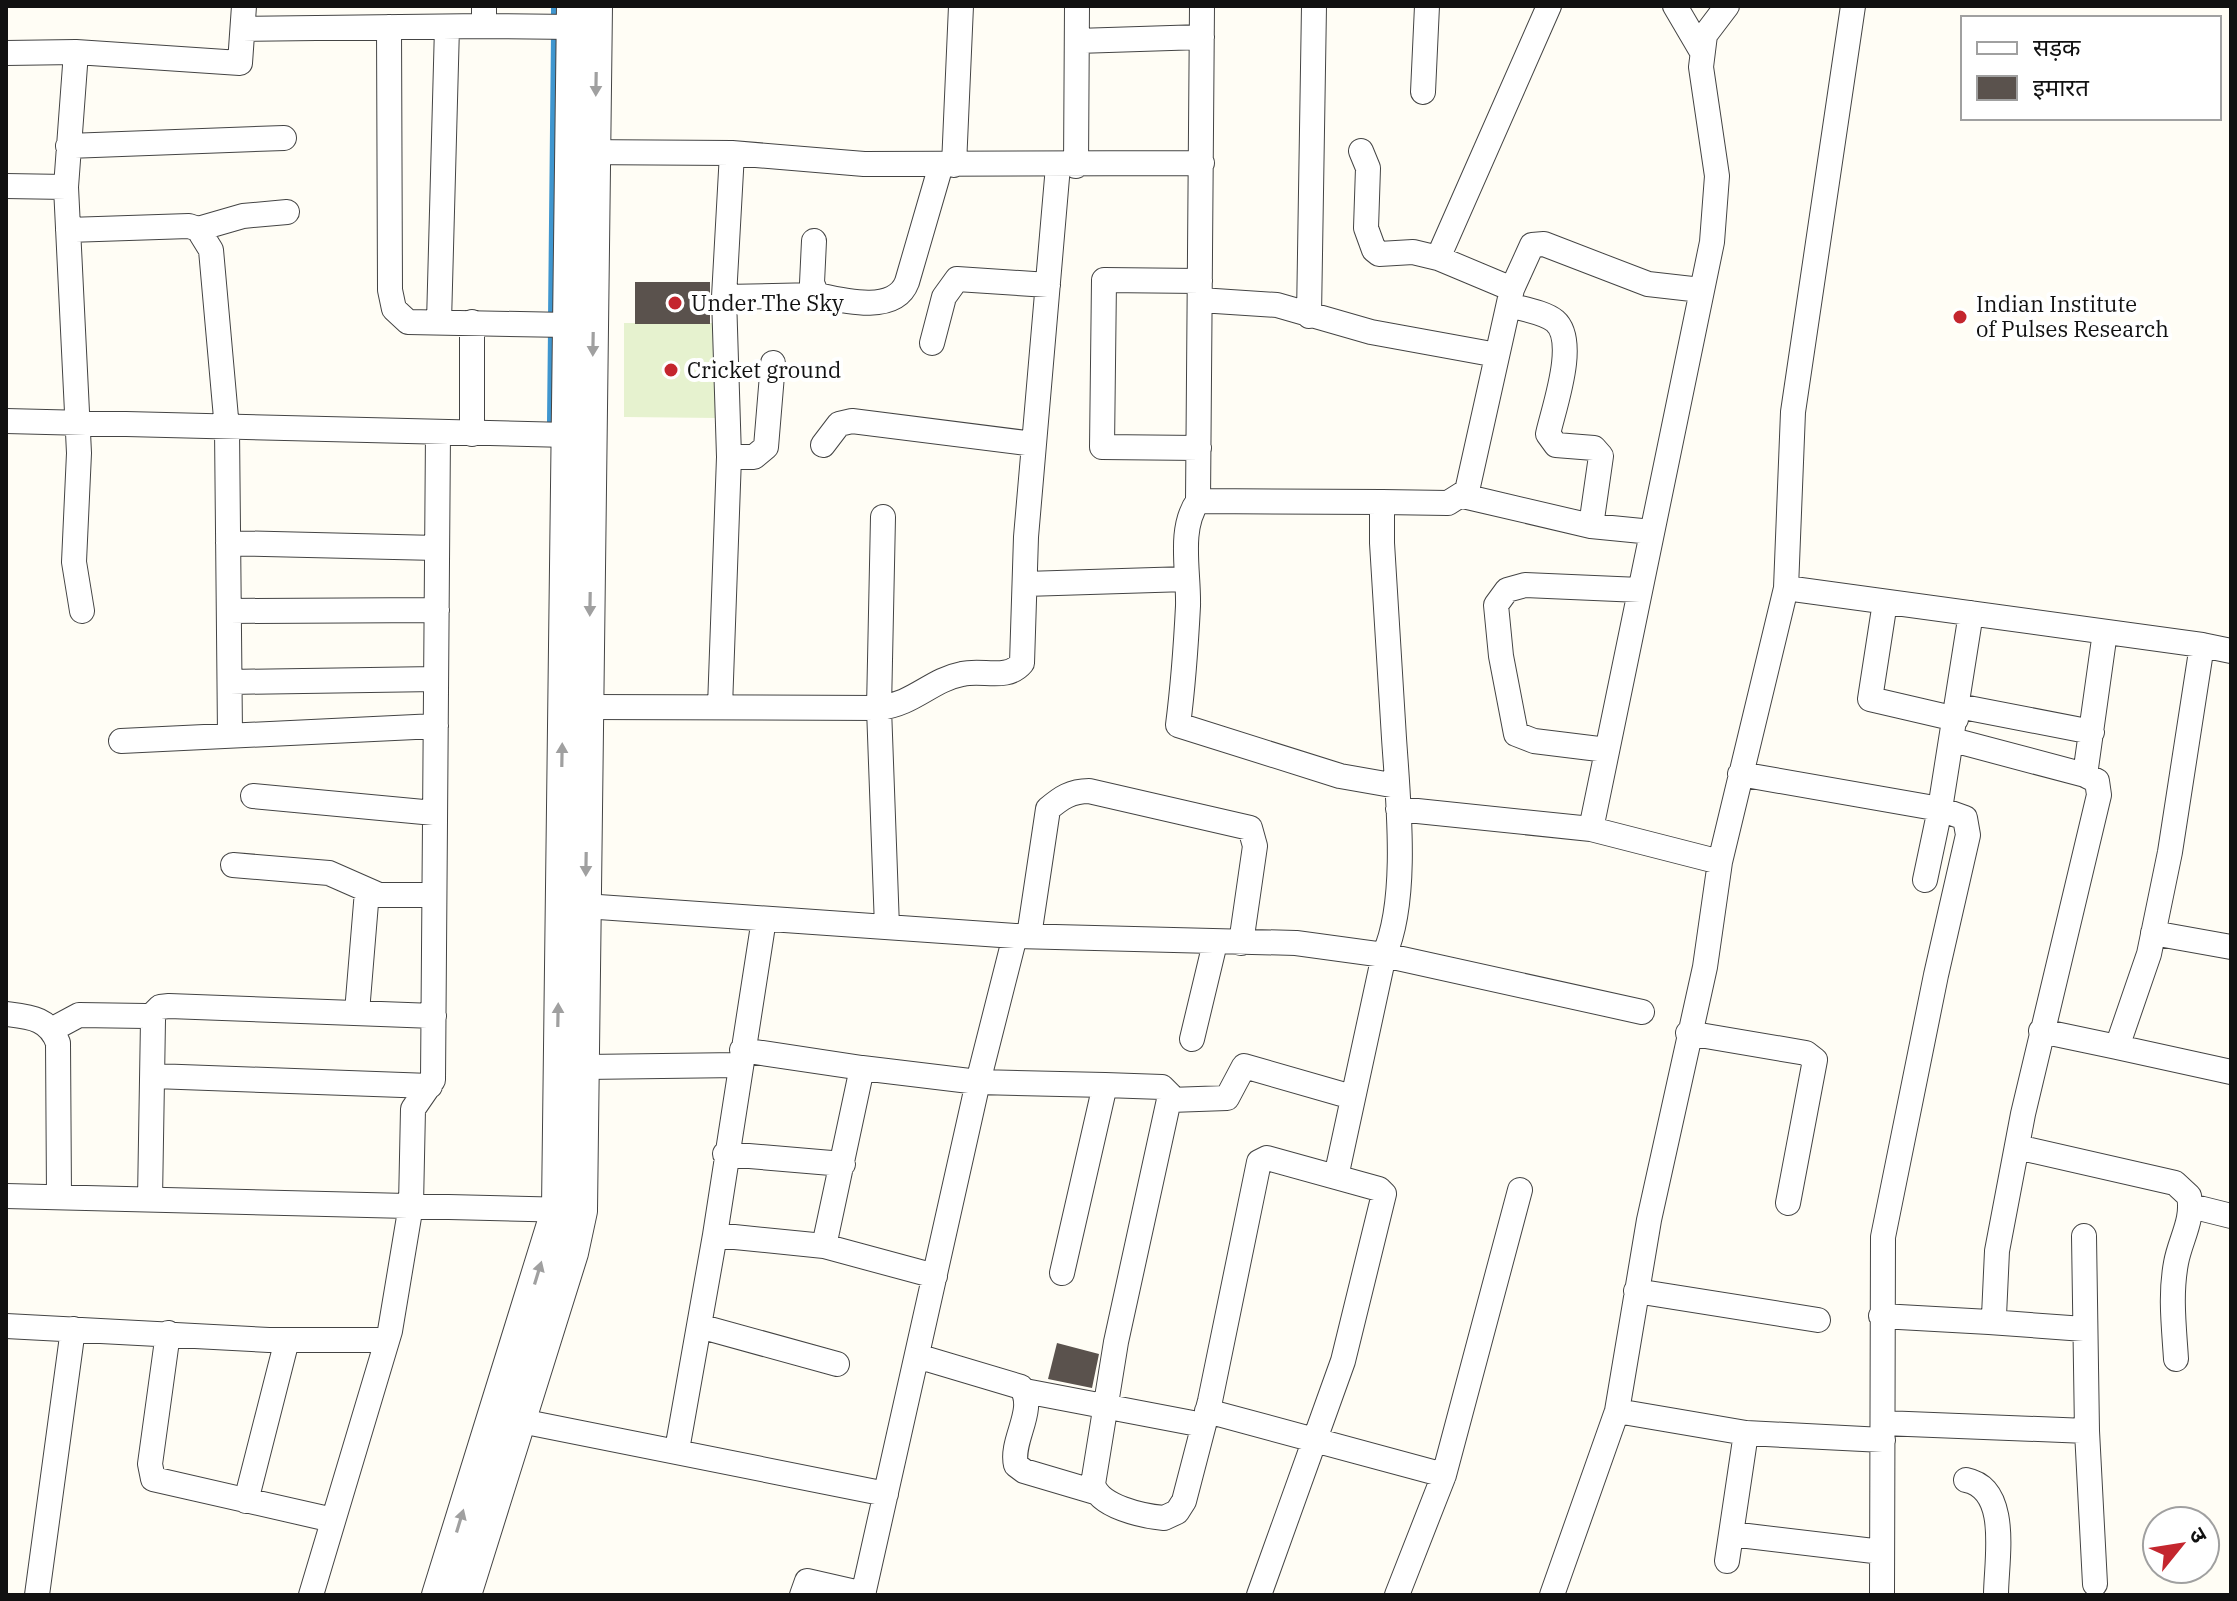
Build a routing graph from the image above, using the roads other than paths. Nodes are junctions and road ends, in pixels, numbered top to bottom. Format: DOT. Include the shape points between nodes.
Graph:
graph roads {
  1 [pos="597,6"];
  2 [pos="961,6"];
  3 [pos="1077,6"];
  4 [pos="1202,6"];
  5 [pos="1314,6"];
  6 [pos="1427,6"];
  7 [pos="1549,6"];
  8 [pos="1675,6"];
  9 [pos="1727,6"];
  10 [pos="1853,6"];
  11 [pos="484,16"];
  12 [pos="572,16"];
  13 [pos="244,18"];
  14 [pos="389,27"];
  15 [pos="447,27"];
  16 [pos="1202,37"];
  17 [pos="1077,41"];
  18 [pos="76,52"];
  19 [pos="1702,52"];
  20 [pos="6,53"];
  21 [pos="1423,92"];
  22 [pos="284,138"];
  23 [pos="68,146"];
  24 [pos="1361,151"];
  25 [pos="583,152"];
  26 [pos="732,153"];
  27 [pos="1202,163"];
  28 [pos="948,165"];
  29 [pos="1067,166"];
  30 [pos="6,186"];
  31 [pos="66,187"];
  32 [pos="287,212"];
  33 [pos="198,229"];
  34 [pos="68,230"];
  35 [pos="814,241"];
  36 [pos="1438,258"];
  37 [pos="1048,285"];
  38 [pos="1200,290"];
  39 [pos="1701,290"];
  40 [pos="817,295"];
  41 [pos="724,297"];
  42 [pos="1510,297"];
  43 [pos="1309,316"];
  44 [pos="439,322"];
  45 [pos="472,322"];
  46 [pos="568,325"];
  47 [pos="932,343"];
  48 [pos="1497,355"];
  49 [pos="773,363"];
  50 [pos="6,421"];
  51 [pos="75,423"];
  52 [pos="227,429"];
  53 [pos="438,433"];
  54 [pos="472,434"];
  55 [pos="567,435"];
  56 [pos="1034,444"];
  57 [pos="823,445"];
  58 [pos="1199,448"];
  59 [pos="729,457"];
  60 [pos="1463,496"];
  61 [pos="1198,501"];
  62 [pos="1382,502"];
  63 [pos="883,517"];
  64 [pos="1591,526"];
  65 [pos="1652,532"];
  66 [pos="228,543"];
  67 [pos="437,548"];
  68 [pos="1187,579"];
  69 [pos="1025,584"];
  70 [pos="1786,588"];
  71 [pos="1640,590"];
  72 [pos="1885,602"];
  73 [pos="437,610"];
  74 [pos="82,611"];
  75 [pos="229,611"];
  76 [pos="1971,613"];
  77 [pos="2105,632"];
  78 [pos="2202,645"];
  79 [pos="2231,651"];
  80 [pos="436,679"];
  81 [pos="230,682"];
  82 [pos="588,707"];
  83 [pos="720,707"];
  84 [pos="879,708"];
  85 [pos="1956,722"];
  86 [pos="436,726"];
  87 [pos="2092,732"];
  88 [pos="230,734"];
  89 [pos="121,741"];
  90 [pos="1607,750"];
  91 [pos="1740,774"];
  92 [pos="2085,775"];
  93 [pos="253,796"];
  94 [pos="1398,798"];
  95 [pos="1940,809"];
  96 [pos="434,813"];
  97 [pos="1591,829"];
  98 [pos="1720,862"];
  99 [pos="233,865"];
  100 [pos="1925,880"];
  101 [pos="367,891"];
  102 [pos="433,895"];
  103 [pos="572,906"];
  104 [pos="764,919"];
  105 [pos="887,927"];
  106 [pos="2153,933"];
  107 [pos="1022,936"];
  108 [pos="1215,943"];
  109 [pos="1241,943"];
  110 [pos="2231,947"];
  111 [pos="1384,955"];
  112 [pos="357,1012"];
  113 [pos="1642,1012"];
  114 [pos="6,1014"];
  115 [pos="434,1016"];
  116 [pos="150,1017"];
  117 [pos="53,1029"];
  118 [pos="2041,1031"];
  119 [pos="1688,1033"];
  120 [pos="1192,1039"];
  121 [pos="2117,1047"];
  122 [pos="740,1058"];
  123 [pos="585,1067"];
  124 [pos="862,1068"];
  125 [pos="2231,1072"];
  126 [pos="154,1076"];
  127 [pos="978,1082"];
  128 [pos="1105,1085"];
  129 [pos="430,1086"];
  130 [pos="1352,1097"];
  131 [pos="1170,1100"];
  132 [pos="2017,1147"];
  133 [pos="725,1154"];
  134 [pos="843,1164"];
  135 [pos="1336,1177"];
  136 [pos="1520,1190"];
  137 [pos="59,1197"];
  138 [pos="150,1199"];
  139 [pos="7,1202"];
  140 [pos="1788,1203"];
  141 [pos="411,1205"];
  142 [pos="2191,1206"];
  143 [pos="570,1210"];
  144 [pos="2231,1216"];
  145 [pos="715,1235"];
  146 [pos="2084,1236"];
  147 [pos="824,1246"];
  148 [pos="1062,1273"];
  149 [pos="935,1276"];
  150 [pos="1636,1291"];
  151 [pos="1881,1316"];
  152 [pos="1818,1320"];
  153 [pos="1989,1322"];
  154 [pos="6,1326"];
  155 [pos="699,1326"];
  156 [pos="73,1329"];
  157 [pos="2084,1329"];
  158 [pos="168,1333"];
  159 [pos="287,1340"];
  160 [pos="387,1340"];
  161 [pos="917,1356"];
  162 [pos="2176,1359"];
  163 [pos="837,1364"];
  164 [pos="1025,1391"];
  165 [pos="1106,1404"];
  166 [pos="1617,1411"];
  167 [pos="1205,1418"];
  168 [pos="521,1421"];
  169 [pos="1883,1431"];
  170 [pos="2087,1431"];
  171 [pos="1746,1433"];
  172 [pos="1317,1441"];
  173 [pos="677,1450"];
  174 [pos="1444,1475"];
  175 [pos="1966,1480"];
  176 [pos="1095,1492"];
  177 [pos="886,1494"];
  178 [pos="246,1501"];
  179 [pos="333,1520"];
  180 [pos="1731,1534"];
  181 [pos="1882,1552"];
  182 [pos="1727,1561"];
  183 [pos="2095,1584"];
  184 [pos="857,1594"];
  185 [pos="37,1595"];
  186 [pos="311,1595"];
  187 [pos="437,1595"];
  188 [pos="466,1595"];
  189 [pos="802,1595"];
  190 [pos="1259,1595"];
  191 [pos="1397,1595"];
  192 [pos="1552,1595"];
  193 [pos="1882,1595"];
  194 [pos="1996,1595"];
  1 -- 25 [label="street, one-way"];
  2 -- 28 [label="street"];
  3 -- 17 [label="street"];
  4 -- 16 [label="street"];
  5 -- 43 [label="street"];
  6 -- 21 [label="street"];
  7 -- 36 [label="street"];
  8 -- 19 [label="street"];
  9 -- 19 [label="street" via="1705,35"];
  10 -- 70 [label="street" via="1793,412"];
  11 -- 12 [label="street"];
  11 -- 15 [label="street"];
  12 -- 25 [label="street"];
  13 -- 14 [label="street"];
  13 -- 18 [label="street" via="240,63"];
  14 -- 15 [label="street"];
  14 -- 44 [label="street" via="391,300 408,322"];
  15 -- 44 [label="street"];
  16 -- 17 [label="street"];
  16 -- 27 [label="street"];
  17 -- 29 [label="street"];
  18 -- 20 [label="street"];
  18 -- 23 [label="street"];
  19 -- 39 [label="street" via="1717,176 1712,242"];
  22 -- 23 [label="street"];
  23 -- 31 [label="street"];
  24 -- 36 [label="street" via="1368,168 1370,245 1379,254 1413,252"];
  25 -- 26 [label="street"];
  25 -- 46 [label="street"];
  25 -- 82 [label="street, one-way"];
  26 -- 28 [label="street"];
  26 -- 41 [label="street"];
  27 -- 29 [label="street"];
  27 -- 38 [label="street"];
  28 -- 29 [label="street"];
  28 -- 40 [label="street" via="899,294 884,302"];
  29 -- 37 [label="street"];
  30 -- 31 [label="street"];
  31 -- 34 [label="street"];
  32 -- 33 [label="street" via="243,216"];
  33 -- 34 [label="street"];
  33 -- 52 [label="street" via="211,250"];
  34 -- 51 [label="street"];
  35 -- 40 [label="street" via="812,283"];
  36 -- 42 [label="street"];
  37 -- 47 [label="street" via="957,279 944,297"];
  37 -- 56 [label="street"];
  38 -- 43 [label="street"];
  38 -- 58 [label="street"];
  38 -- 58 [label="street" via="1104,280 1102,447"];
  39 -- 42 [label="street" via="1648,284 1538,243 1527,251"];
  39 -- 65 [label="street"];
  40 -- 41 [label="street"];
  41 -- 59 [label="street"];
  42 -- 48 [label="street"];
  42 -- 64 [label="street" via="1550,318 1565,335 1566,353 1548,434 1552,443 1594,448 1601,456"];
  43 -- 48 [label="street"];
  44 -- 45 [label="street"];
  45 -- 46 [label="street"];
  45 -- 54 [label="street"];
  46 -- 55 [label="street"];
  48 -- 60 [label="street"];
  49 -- 59 [label="street" via="766,447 754,457"];
  50 -- 51 [label="street"];
  51 -- 52 [label="street"];
  51 -- 74 [label="street" via="79,453 74,562"];
  52 -- 53 [label="street"];
  52 -- 66 [label="street"];
  53 -- 54 [label="street"];
  53 -- 67 [label="street"];
  54 -- 55 [label="street"];
  103 -- 55 [label="street, one-way"];
  56 -- 57 [label="street" via="852,421 839,424"];
  56 -- 69 [label="street"];
  58 -- 61 [label="street"];
  59 -- 83 [label="street"];
  60 -- 62 [label="street" via="1448,503"];
  60 -- 64 [label="street"];
  61 -- 62 [label="street"];
  61 -- 68 [label="street" via="1187,534"];
  62 -- 94 [label="street"];
  63 -- 84 [label="street"];
  64 -- 65 [label="street"];
  65 -- 71 [label="street"];
  66 -- 67 [label="street"];
  66 -- 75 [label="street"];
  67 -- 73 [label="street"];
  68 -- 69 [label="street"];
  68 -- 94 [label="street" via="1178,725"];
  69 -- 84 [label="street" via="1022,663 1017,669 961,674 909,702"];
  70 -- 72 [label="street"];
  70 -- 91 [label="street"];
  71 -- 90 [label="street"];
  71 -- 90 [label="street" via="1525,585 1507,590 1496,605 1516,734"];
  72 -- 76 [label="street"];
  72 -- 85 [label="street" via="1870,699"];
  73 -- 75 [label="street"];
  73 -- 80 [label="street"];
  75 -- 81 [label="street"];
  76 -- 77 [label="street"];
  76 -- 85 [label="street"];
  77 -- 78 [label="street"];
  77 -- 87 [label="street"];
  78 -- 79 [label="street"];
  78 -- 106 [label="street"];
  80 -- 81 [label="street"];
  80 -- 86 [label="street"];
  81 -- 88 [label="street"];
  82 -- 83 [label="street"];
  82 -- 103 [label="street, one-way"];
  83 -- 84 [label="street"];
  84 -- 105 [label="street"];
  85 -- 87 [label="street"];
  85 -- 92 [label="street"];
  85 -- 95 [label="street"];
  86 -- 88 [label="street"];
  86 -- 96 [label="street"];
  87 -- 92 [label="street"];
  88 -- 89 [label="street"];
  90 -- 97 [label="street"];
  91 -- 95 [label="street"];
  91 -- 98 [label="street"];
  92 -- 118 [label="street" via="2097,781 2099,795"];
  93 -- 96 [label="street"];
  94 -- 97 [label="street"];
  94 -- 111 [label="street" via="1400,845 1392,938"];
  95 -- 100 [label="street"];
  95 -- 151 [label="street" via="1965,818 1969,828 1885,1215"];
  96 -- 102 [label="street"];
  97 -- 98 [label="street"];
  98 -- 119 [label="street" via="1705,967"];
  99 -- 101 [label="street" via="329,873"];
  101 -- 102 [label="street"];
  101 -- 112 [label="street"];
  102 -- 115 [label="street"];
  103 -- 104 [label="street"];
  103 -- 123 [label="street"];
  143 -- 103 [label="street, one-way"];
  104 -- 105 [label="street"];
  104 -- 122 [label="street"];
  105 -- 107 [label="street"];
  106 -- 110 [label="street"];
  106 -- 121 [label="street"];
  107 -- 108 [label="street"];
  107 -- 109 [label="street" via="1048,809 1061,798 1089,791 1250,828 1255,846"];
  107 -- 127 [label="street"];
  108 -- 109 [label="street"];
  108 -- 120 [label="street"];
  109 -- 111 [label="street" via="1296,943"];
  111 -- 113 [label="street"];
  111 -- 130 [label="street"];
  112 -- 115 [label="street"];
  112 -- 116 [label="street" via="169,1006"];
  114 -- 117 [label="street" via="46,1022"];
  115 -- 129 [label="street"];
  116 -- 117 [label="street" via="79,1015"];
  116 -- 126 [label="street" via="155,1025"];
  117 -- 137 [label="street" via="58,1043"];
  118 -- 121 [label="street"];
  118 -- 132 [label="street"];
  119 -- 140 [label="street" via="1806,1053 1815,1060"];
  119 -- 150 [label="street"];
  121 -- 125 [label="street"];
  122 -- 123 [label="street"];
  122 -- 124 [label="street"];
  122 -- 133 [label="street"];
  123 -- 143 [label="street"];
  124 -- 127 [label="street"];
  124 -- 134 [label="street"];
  126 -- 129 [label="street"];
  126 -- 138 [label="street"];
  127 -- 128 [label="street"];
  127 -- 149 [label="street"];
  128 -- 131 [label="street" via="1166,1088"];
  128 -- 148 [label="street"];
  129 -- 141 [label="street" via="413,1109"];
  130 -- 131 [label="street" via="1244,1066 1227,1098"];
  130 -- 135 [label="street"];
  131 -- 165 [label="street"];
  132 -- 142 [label="street" via="2175,1183 2189,1196"];
  132 -- 153 [label="street" via="1997,1251 1996,1304"];
  133 -- 134 [label="street"];
  133 -- 145 [label="street"];
  134 -- 147 [label="street"];
  135 -- 167 [label="street" via="1267,1158 1259,1162"];
  135 -- 172 [label="street" via="1379,1189 1384,1198"];
  136 -- 174 [label="street"];
  137 -- 138 [label="street"];
  137 -- 139 [label="street"];
  138 -- 141 [label="street"];
  141 -- 143 [label="street"];
  141 -- 160 [label="street"];
  142 -- 144 [label="street"];
  142 -- 162 [label="street" via="2174,1280"];
  143 -- 168 [label="street" via="573,1253"];
  187 -- 143 [label="street, one-way"];
  145 -- 147 [label="street"];
  145 -- 155 [label="street"];
  146 -- 157 [label="street"];
  147 -- 149 [label="street"];
  149 -- 161 [label="street"];
  150 -- 152 [label="street"];
  150 -- 166 [label="street"];
  151 -- 153 [label="street"];
  151 -- 169 [label="street"];
  153 -- 157 [label="street"];
  154 -- 156 [label="street"];
  155 -- 163 [label="street"];
  155 -- 173 [label="street"];
  156 -- 158 [label="street"];
  156 -- 185 [label="street"];
  157 -- 170 [label="street"];
  158 -- 159 [label="street"];
  158 -- 178 [label="street" via="150,1473 158,1483"];
  159 -- 160 [label="street"];
  159 -- 178 [label="street"];
  160 -- 179 [label="street"];
  161 -- 164 [label="street" via="1016,1383"];
  161 -- 177 [label="street"];
  164 -- 165 [label="street"];
  164 -- 176 [label="street" via="1016,1465"];
  165 -- 167 [label="street"];
  165 -- 176 [label="street"];
  166 -- 171 [label="street"];
  166 -- 192 [label="street"];
  167 -- 172 [label="street"];
  167 -- 176 [label="street" via="1177,1512 1152,1517"];
  168 -- 173 [label="street"];
  168 -- 188 [label="street"];
  169 -- 170 [label="street"];
  169 -- 171 [label="street"];
  169 -- 181 [label="street"];
  170 -- 183 [label="street"];
  171 -- 180 [label="street"];
  172 -- 174 [label="street"];
  172 -- 190 [label="street"];
  173 -- 177 [label="street"];
  174 -- 191 [label="street"];
  175 -- 194 [label="street" via="1983,1486 1994,1506"];
  177 -- 184 [label="street"];
  178 -- 179 [label="street"];
  179 -- 186 [label="street"];
  180 -- 181 [label="street"];
  180 -- 182 [label="street"];
  181 -- 193 [label="street"];
  184 -- 189 [label="street" via="807,1581"];
}
